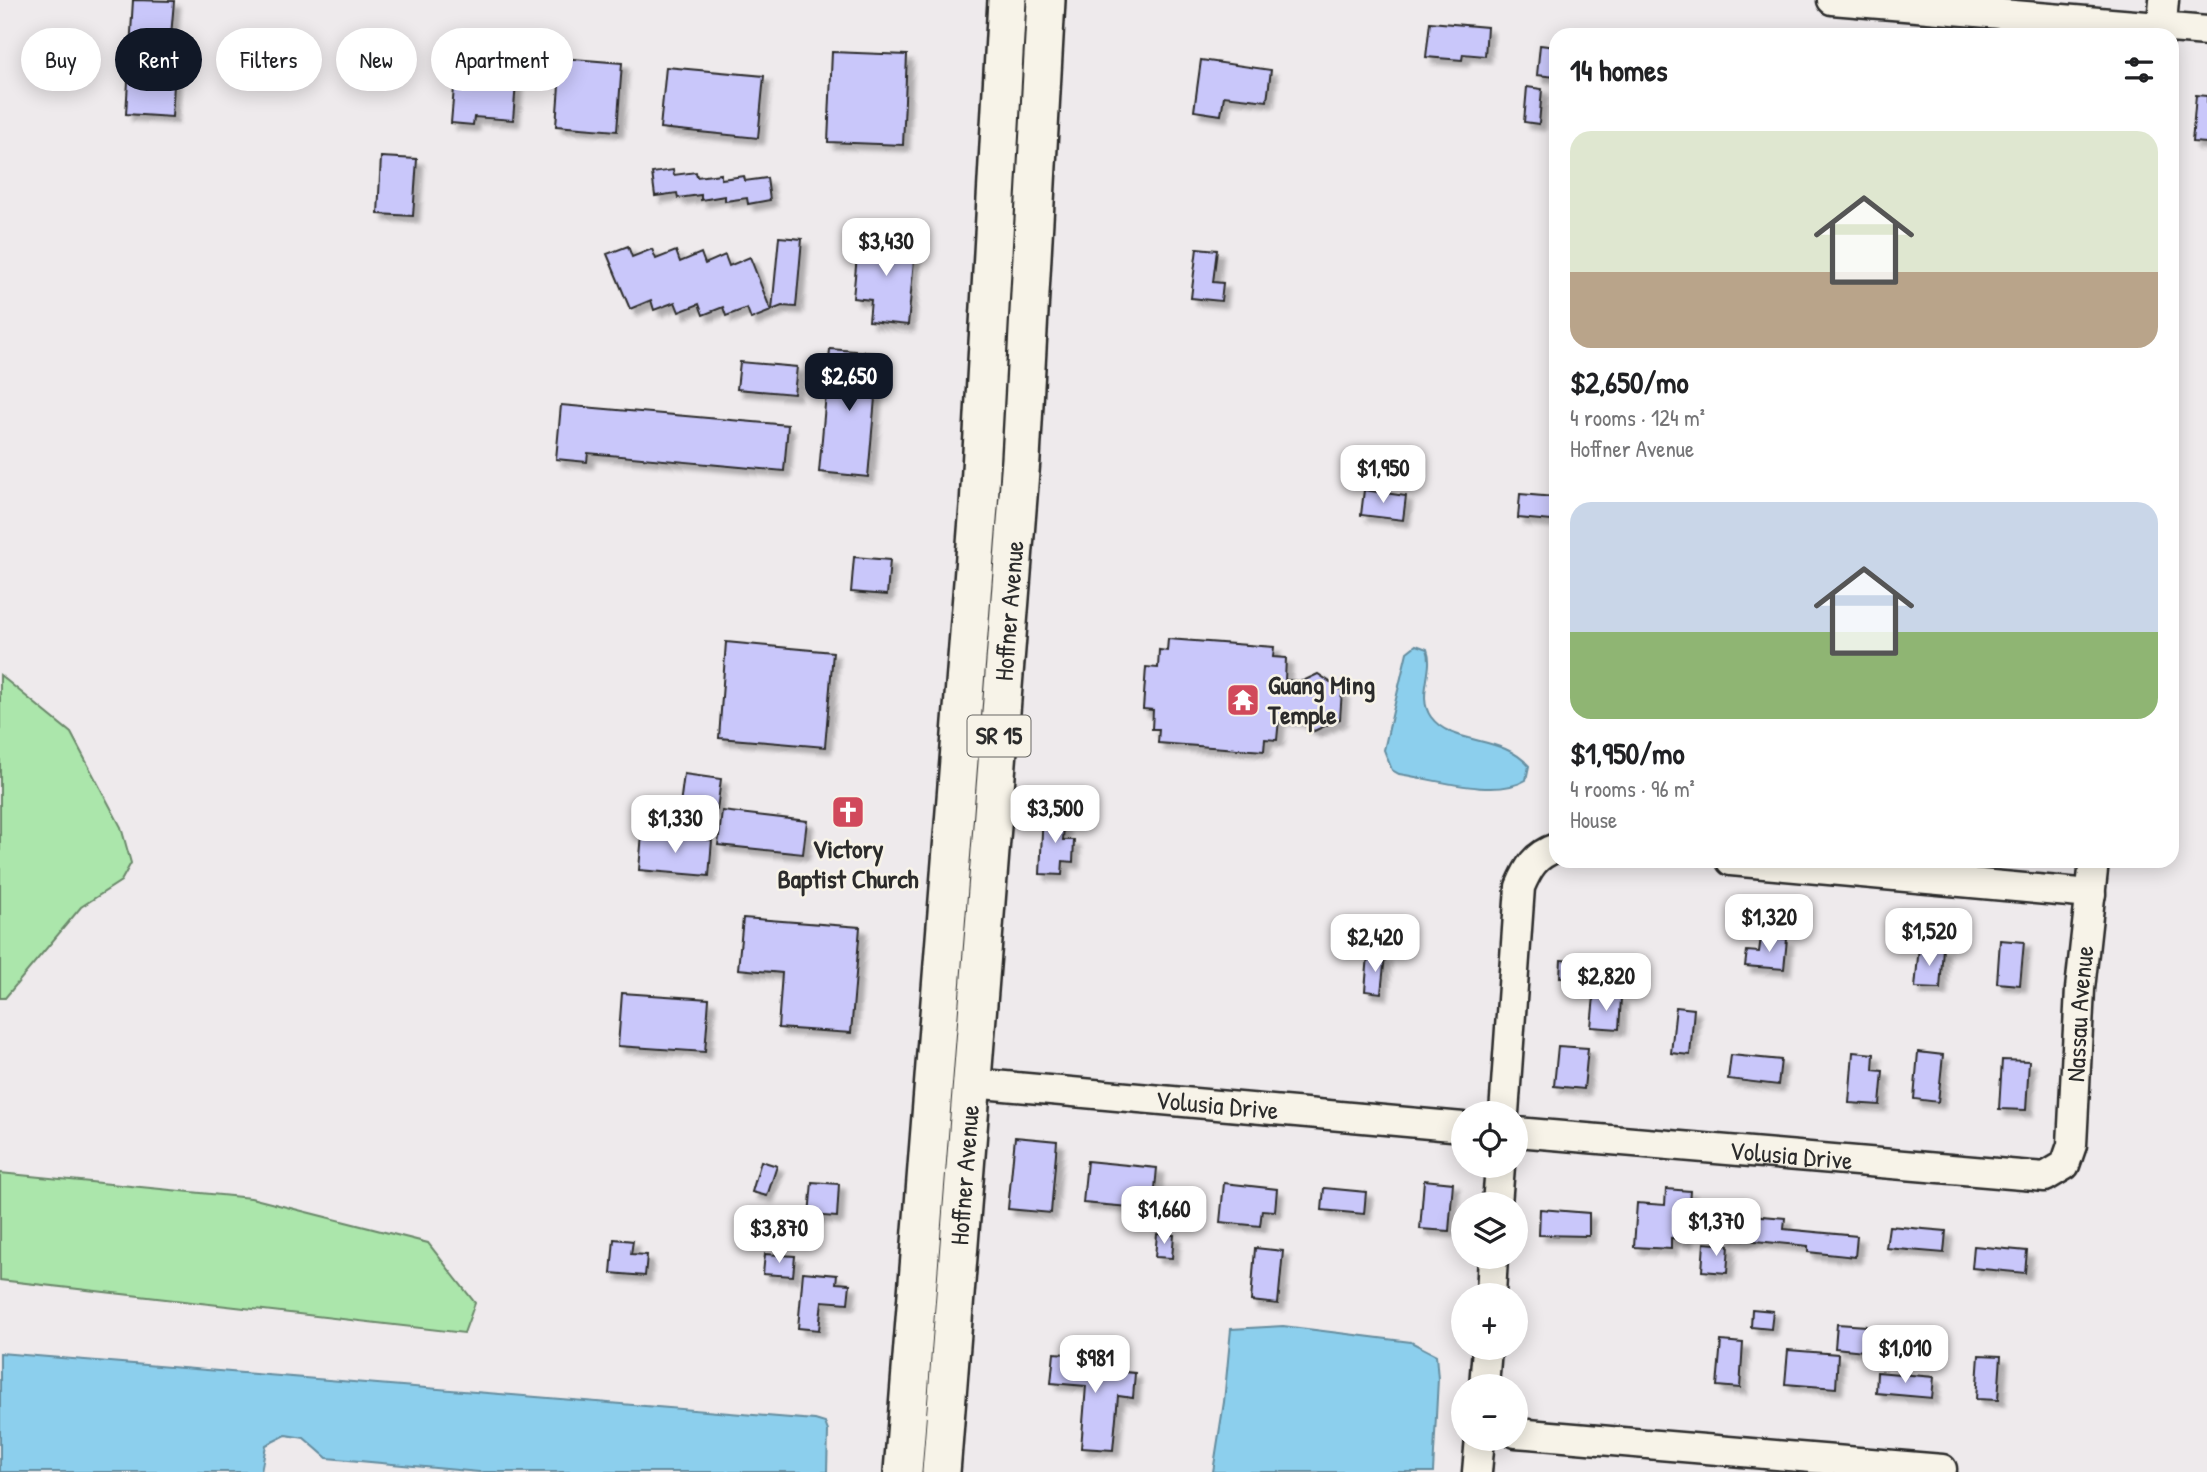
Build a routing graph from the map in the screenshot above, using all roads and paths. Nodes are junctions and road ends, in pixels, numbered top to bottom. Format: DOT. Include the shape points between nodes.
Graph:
graph roads {
  1 [pos="1007,0"];
  2 [pos="1046,0"];
  3 [pos="1832,0"];
  4 [pos="2162,21"];
  5 [pos="2207,31"];
  6 [pos="989,347"];
  7 [pos="1019,489"];
  8 [pos="970,620"];
  9 [pos="998,753"];
  10 [pos="1548,851"];
  11 [pos="1807,868"];
  12 [pos="2093,868"];
  13 [pos="2091,894"];
  14 [pos="947,896"];
  15 [pos="971,1083"];
  16 [pos="1505,1101"];
  17 [pos="929,1125"];
  18 [pos="1451,1126"];
  19 [pos="1528,1133"];
  20 [pos="2065,1165"];
  21 [pos="950,1357"];
  22 [pos="1528,1434"];
  23 [pos="1479,1451"];
  24 [pos="1942,1469"];
  25 [pos="902,1472"];
  26 [pos="941,1472"];
  27 [pos="1477,1472"];
  1 -- 6 [label="main road, Hoffner Avenue / SR 15"];
  2 -- 7 [label="main road, Hoffner Avenue / SR 15"];
  3 -- 4 [label="street"];
  4 -- 5 [label="street"];
  6 -- 7 [label="main road" via="1007,371 1010,476"];
  6 -- 8 [label="main road, Hoffner Avenue / SR 15"];
  7 -- 9 [label="main road, Hoffner Avenue / SR 15"];
  8 -- 9 [label="main road" via="983,647 979,708"];
  8 -- 14 [label="main road, Hoffner Avenue / SR 15"];
  9 -- 15 [label="main road, Hoffner Avenue / SR 15"];
  10 -- 16 [label="street" via="1529,867 1520,887"];
  11 -- 13 [label="street"];
  12 -- 13 [label="street, Nassau Avenue"];
  13 -- 20 [label="street, Nassau Avenue" via="2080,989 2072,1145"];
  14 -- 15 [label="main road" via="960,925 950,1060 955,1071"];
  14 -- 17 [label="main road, Hoffner Avenue / SR 15"];
  15 -- 18 [label="street, Volusia Drive"];
  15 -- 21 [label="main road, Hoffner Avenue / SR 15"];
  17 -- 21 [label="main road" via="943,1134 947,1150 935,1324"];
  17 -- 25 [label="main road, Hoffner Avenue / SR 15"];
  19 -- 20 [label="street, Volusia Drive" via="2045,1177"];
  21 -- 26 [label="main road, Hoffner Avenue / SR 15"];
  22 -- 24 [label="street"];
  23 -- 27 [label="street"];
}
